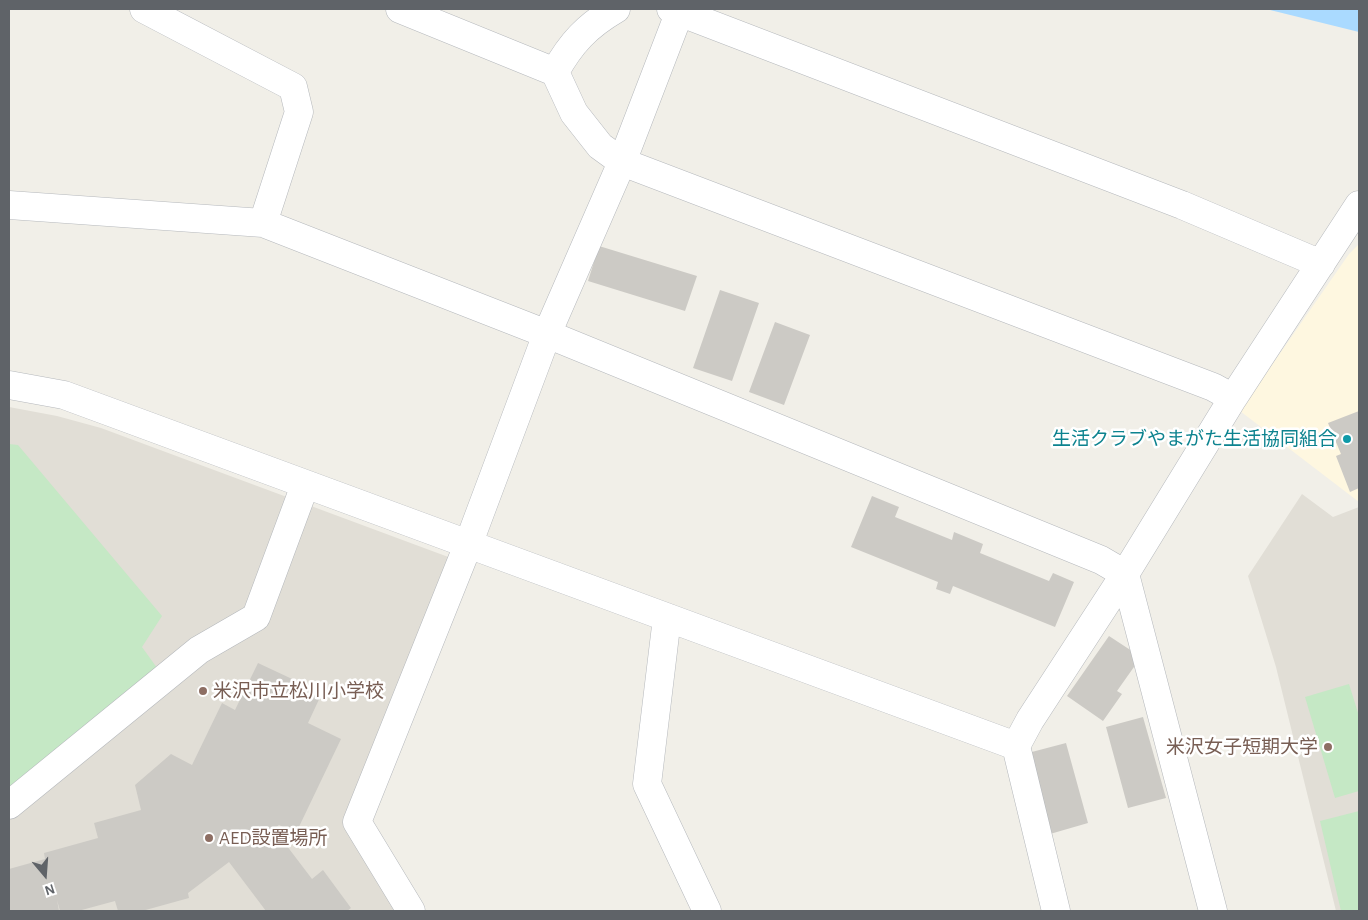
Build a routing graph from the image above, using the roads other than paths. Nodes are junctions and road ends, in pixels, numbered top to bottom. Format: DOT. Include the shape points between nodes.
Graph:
graph roads {
  1 [pos="144,9"];
  2 [pos="400,9"];
  3 [pos="616,9"];
  4 [pos="676,10"];
  5 [pos="555,72"];
  6 [pos="622,162"];
  7 [pos="9,205"];
  8 [pos="1359,206"];
  9 [pos="264,223"];
  10 [pos="1321,264"];
  11 [pos="547,334"];
  12 [pos="9,385"];
  13 [pos="1233,398"];
  14 [pos="305,485"];
  15 [pos="468,545"];
  16 [pos="1125,574"];
  17 [pos="667,618"];
  18 [pos="1016,746"];
  19 [pos="9,805"];
  20 [pos="411,911"];
  21 [pos="707,911"];
  22 [pos="1056,911"];
  23 [pos="1213,911"];
  1 -- 9 [label="street" via="293,87 299,112"];
  2 -- 5 [label="street"];
  3 -- 5 [label="street" via="596,20 569,47"];
  4 -- 6 [label="street"];
  4 -- 10 [label="street" via="1182,205"];
  5 -- 6 [label="street" via="574,113 600,146"];
  6 -- 11 [label="street"];
  6 -- 13 [label="street" via="1213,387"];
  7 -- 9 [label="street"];
  8 -- 10 [label="street"];
  9 -- 11 [label="street"];
  10 -- 13 [label="street"];
  11 -- 15 [label="street"];
  11 -- 16 [label="street" via="1101,560"];
  12 -- 14 [label="street" via="64,395"];
  13 -- 16 [label="street"];
  14 -- 15 [label="street"];
  14 -- 19 [label="street" via="256,617 199,650"];
  15 -- 17 [label="street"];
  15 -- 20 [label="street" via="357,822"];
  16 -- 18 [label="street"];
  16 -- 23 [label="street"];
  17 -- 18 [label="street"];
  17 -- 21 [label="street" via="648,784"];
  18 -- 22 [label="street"];
}
